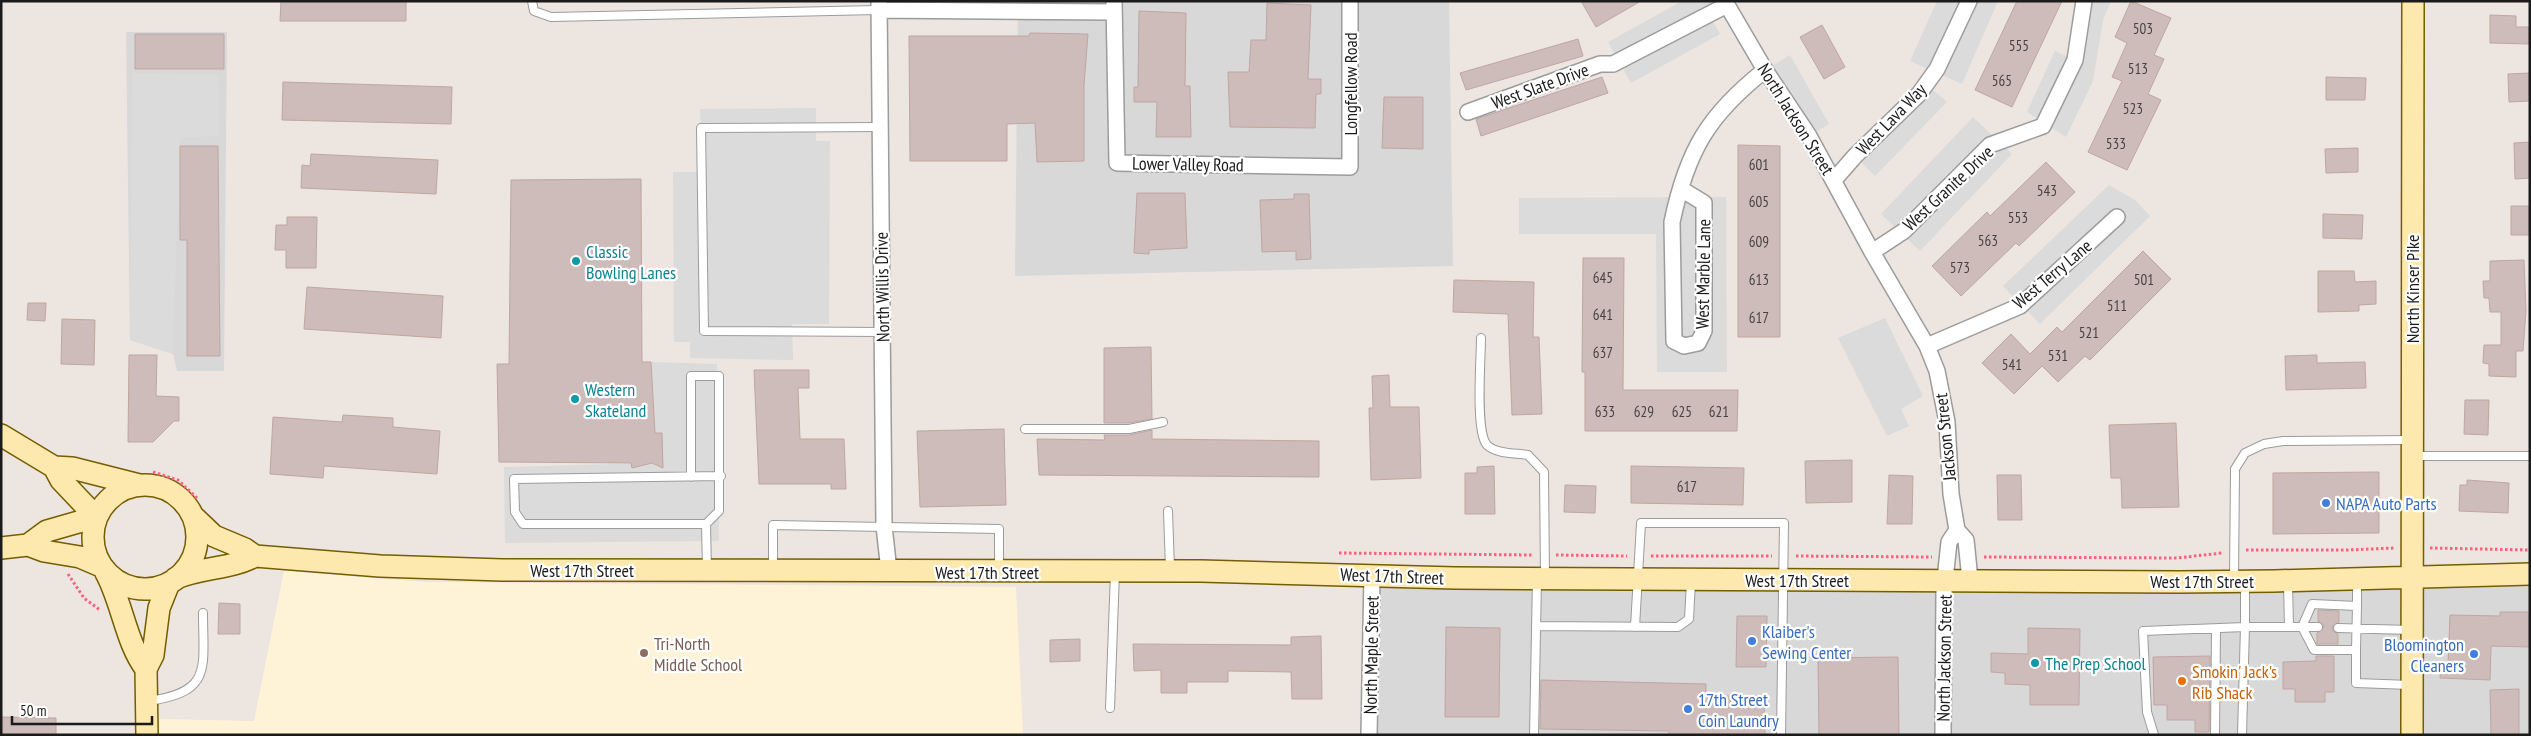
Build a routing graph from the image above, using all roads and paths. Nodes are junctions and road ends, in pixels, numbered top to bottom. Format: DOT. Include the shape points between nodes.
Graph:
graph roads {
  1 [pos="532,1"];
  2 [pos="1350,1"];
  3 [pos="1969,1"];
  4 [pos="2084,1"];
  5 [pos="2413,1"];
  6 [pos="879,5"];
  7 [pos="967,6"];
  8 [pos="1114,7"];
  9 [pos="1613,64"];
  10 [pos="1765,70"];
  11 [pos="1468,112"];
  12 [pos="880,127"];
  13 [pos="1350,167"];
  14 [pos="1834,180"];
  15 [pos="1681,190"];
  16 [pos="2117,218"];
  17 [pos="1872,252"];
  18 [pos="882,332"];
  19 [pos="1481,338"];
  20 [pos="1927,346"];
  21 [pos="1163,422"];
  22 [pos="1026,429"];
  23 [pos="1,434"];
  24 [pos="2412,448"];
  25 [pos="2530,456"];
  26 [pos="54,467"];
  27 [pos="721,476"];
  28 [pos="691,477"];
  29 [pos="144,478"];
  30 [pos="1168,511"];
  31 [pos="198,512"];
  32 [pos="96,517"];
  33 [pos="706,524"];
  34 [pos="884,526"];
  35 [pos="1957,530"];
  36 [pos="28,545"];
  37 [pos="1,548"];
  38 [pos="2376,548"];
  39 [pos="2444,548"];
  40 [pos="2530,550"];
  41 [pos="2234,551"];
  42 [pos="1335,553"];
  43 [pos="1545,555"];
  44 [pos="255,556"];
  45 [pos="1640,556"];
  46 [pos="1784,556"];
  47 [pos="1937,556"];
  48 [pos="1976,557"];
  49 [pos="104,569"];
  50 [pos="66,571"];
  51 [pos="707,571"];
  52 [pos="773,571"];
  53 [pos="889,572"];
  54 [pos="999,572"];
  55 [pos="1115,572"];
  56 [pos="1170,572"];
  57 [pos="2530,574"];
  58 [pos="1372,575"];
  59 [pos="2412,576"];
  60 [pos="2356,578"];
  61 [pos="1541,579"];
  62 [pos="1636,579"];
  63 [pos="1691,579"];
  64 [pos="1783,580"];
  65 [pos="1945,580"];
  66 [pos="1970,580"];
  67 [pos="173,581"];
  68 [pos="2288,581"];
  69 [pos="2239,582"];
  70 [pos="2357,606"];
  71 [pos="101,611"];
  72 [pos="204,613"];
  73 [pos="1536,626"];
  74 [pos="1635,627"];
  75 [pos="2302,627"];
  76 [pos="2318,627"];
  77 [pos="2245,628"];
  78 [pos="2290,628"];
  79 [pos="2338,628"];
  80 [pos="2357,628"];
  81 [pos="2216,629"];
  82 [pos="2412,630"];
  83 [pos="2356,650"];
  84 [pos="146,669"];
  85 [pos="2412,685"];
  86 [pos="146,702"];
  87 [pos="1110,708"];
  88 [pos="147,735"];
  89 [pos="1370,735"];
  90 [pos="1534,735"];
  91 [pos="1781,735"];
  92 [pos="1942,735"];
  93 [pos="2154,735"];
  94 [pos="2215,735"];
  95 [pos="2242,735"];
  96 [pos="2412,735"];
  1 -- 6 [label="lane" via="534,11 551,17"];
  2 -- 13 [label="street, Longfellow Road"];
  3 -- 14 [label="street, West Lava Way" via="1937,69 1919,94"];
  4 -- 17 [label="street, West Granite Drive" via="2076,60 2043,126 1990,145 1904,231"];
  5 -- 24 [label="main road, North Kinser Pike"];
  6 -- 7 [label="street"];
  6 -- 12 [label="street, North Willis Drive"];
  7 -- 8 [label="street"];
  8 -- 13 [label="street, Lower Valley Road" via="1117,163"];
  9 -- 10 [label="street, North Jackson Street" via="1727,5"];
  9 -- 11 [label="street, West Slate Drive" via="1600,64"];
  10 -- 14 [label="street, North Jackson Street"];
  10 -- 15 [label="street, West Marble Lane" via="1719,111 1707,127 1688,162"];
  12 -- 18 [label="street, North Willis Drive"];
  12 -- 18 [label="lane" via="701,128 704,331"];
  14 -- 17 [label="street, North Jackson Street"];
  15 -- 15 [label="street, West Marble Lane" via="1672,222 1674,341 1684,346 1698,344 1704,331 1704,203"];
  16 -- 20 [label="street, West Terry Lane" via="2020,306"];
  17 -- 20 [label="street, North Jackson Street"];
  18 -- 34 [label="street, North Willis Drive"];
  19 -- 43 [label="lane" via="1480,431 1487,445 1499,451 1528,455 1544,472"];
  20 -- 35 [label="street, Jackson Street" via="1937,371 1947,422 1951,494"];
  21 -- 22 [label="lane" via="1129,429"];
  23 -- 26 [label="main road"];
  24 -- 25 [label="lane"];
  24 -- 41 [label="lane" via="2283,441 2264,444 2245,453 2235,469"];
  24 -- 59 [label="main road, North Kinser Pike"];
  26 -- 29 [label="main road"];
  26 -- 32 [label="main road" via="61,480"];
  27 -- 28 [label="lane"];
  27 -- 28 [label="lane" via="719,376 691,376"];
  27 -- 33 [label="lane" via="719,511"];
  28 -- 33 [label="lane" via="514,479 515,512 523,524"];
  29 -- 31 [label="main road" via="173,492"];
  29 -- 31 [label="path" via="178,480"];
  29 -- 32 [label="main road" via="113,495"];
  30 -- 56 [label="lane"];
  31 -- 44 [label="main road, West 17th Street" via="214,536"];
  31 -- 67 [label="main road" via="195,551 191,561"];
  32 -- 36 [label="main road" via="47,531"];
  32 -- 49 [label="main road" via="92,542"];
  33 -- 51 [label="lane"];
  34 -- 52 [label="lane" via="773,525"];
  34 -- 53 [label="street, North Willis Drive"];
  34 -- 54 [label="lane" via="999,528"];
  35 -- 65 [label="street" via="1949,542"];
  35 -- 66 [label="street, Jackson Street" via="1966,540"];
  36 -- 37 [label="main road"];
  36 -- 49 [label="main road" via="80,557"];
  38 -- 41 [label="path"];
  39 -- 40 [label="path"];
  41 -- 48 [label="path" via="2177,558"];
  41 -- 69 [label="lane"];
  42 -- 43 [label="path"];
  43 -- 45 [label="path"];
  43 -- 61 [label="lane"];
  44 -- 51 [label="main road, West 17th Street" via="414,567"];
  44 -- 67 [label="main road, West 17th Street" via="242,563 205,569"];
  45 -- 46 [label="path"];
  45 -- 46 [label="lane" via="1641,523 1784,523"];
  45 -- 62 [label="lane"];
  46 -- 47 [label="path"];
  46 -- 64 [label="lane"];
  49 -- 67 [label="main road" via="120,583 136,588 153,588"];
  49 -- 84 [label="main road" via="117,595 137,655"];
  50 -- 71 [label="path" via="84,598"];
  51 -- 52 [label="main road, West 17th Street"];
  52 -- 53 [label="main road, West 17th Street"];
  53 -- 54 [label="main road, West 17th Street"];
  54 -- 55 [label="main road, West 17th Street"];
  55 -- 56 [label="main road, West 17th Street"];
  55 -- 87 [label="lane"];
  56 -- 58 [label="main road, West 17th Street"];
  57 -- 59 [label="main road, West 17th Street"];
  58 -- 61 [label="main road, West 17th Street"];
  58 -- 89 [label="street, North Maple Street"];
  59 -- 60 [label="main road, West 17th Street"];
  59 -- 82 [label="main road, North Kinser Pike"];
  60 -- 68 [label="main road, West 17th Street"];
  60 -- 70 [label="lane"];
  61 -- 62 [label="main road, West 17th Street"];
  61 -- 73 [label="lane"];
  62 -- 63 [label="main road, West 17th Street"];
  62 -- 74 [label="lane"];
  63 -- 64 [label="main road, West 17th Street"];
  63 -- 74 [label="lane" via="1689,619 1678,628"];
  64 -- 65 [label="main road, West 17th Street"];
  64 -- 91 [label="lane"];
  65 -- 66 [label="main road, West 17th Street"];
  65 -- 92 [label="street, North Jackson Street"];
  66 -- 69 [label="main road, West 17th Street"];
  67 -- 84 [label="main road" via="159,608 153,656"];
  68 -- 69 [label="main road, West 17th Street"];
  68 -- 78 [label="lane"];
  69 -- 77 [label="lane"];
  70 -- 75 [label="lane" via="2312,604"];
  70 -- 80 [label="lane"];
  72 -- 86 [label="lane" via="204,663 196,682 182,694"];
  73 -- 74 [label="lane"];
  73 -- 90 [label="lane"];
  75 -- 76 [label="lane"];
  75 -- 78 [label="lane"];
  75 -- 83 [label="lane" via="2314,650"];
  77 -- 78 [label="lane"];
  77 -- 81 [label="lane"];
  77 -- 95 [label="lane"];
  79 -- 80 [label="lane"];
  80 -- 82 [label="lane"];
  80 -- 83 [label="lane"];
  81 -- 93 [label="lane" via="2144,631 2147,712"];
  81 -- 94 [label="lane"];
  82 -- 85 [label="main road, North Kinser Pike"];
  83 -- 85 [label="lane" via="2356,683"];
  84 -- 86 [label="main road"];
  85 -- 96 [label="main road, North Kinser Pike"];
  86 -- 88 [label="main road"];
}
